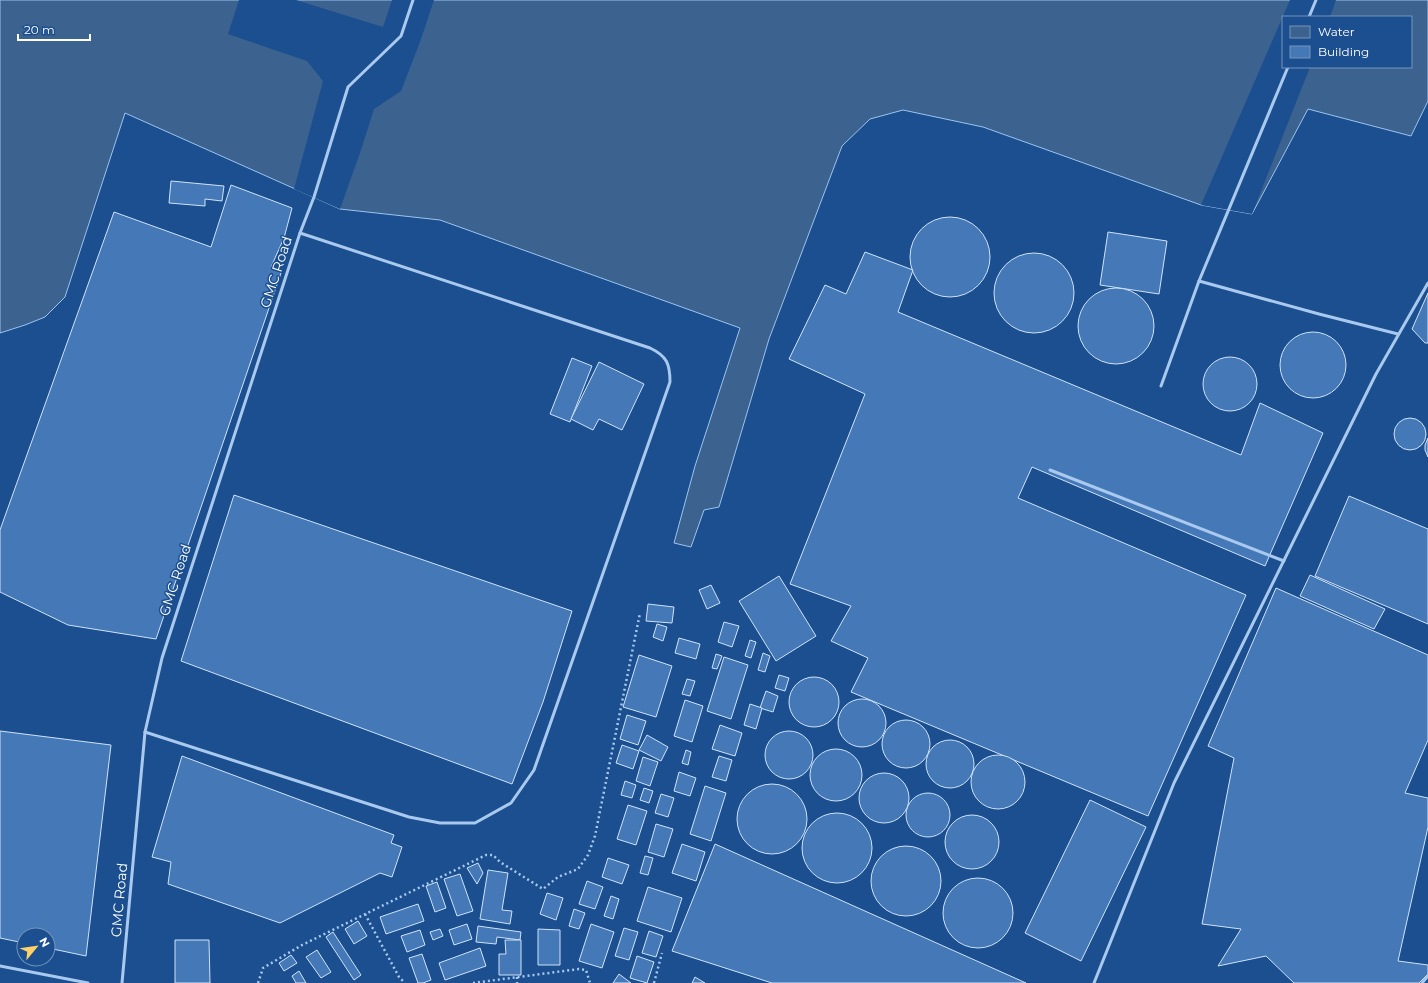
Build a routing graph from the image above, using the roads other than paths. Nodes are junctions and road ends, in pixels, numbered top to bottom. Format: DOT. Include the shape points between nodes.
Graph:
graph roads {
  1 [pos="413,0"];
  2 [pos="1316,0"];
  3 [pos="1308,16"];
  4 [pos="1288,68"];
  5 [pos="300,233"];
  6 [pos="1199,280"];
  7 [pos="1428,283"];
  8 [pos="1398,334"];
  9 [pos="1161,386"];
  10 [pos="1050,470"];
  11 [pos="1284,561"];
  12 [pos="145,732"];
  13 [pos="0,966"];
  14 [pos="1428,976"];
  15 [pos="88,983"];
  16 [pos="122,983"];
  17 [pos="1094,983"];
  18 [pos="1422,983"];
  1 -- 5 [label="lane, GMC Road" via="401,36 348,87 314,197"];
  2 -- 3 [label="lane"];
  4 -- 6 [label="lane"];
  5 -- 12 [label="lane, GMC Road" via="164,651"];
  5 -- 12 [label="lane" via="650,348 666,360 670,370 670,382 534,770 511,803 475,823 440,824 409,817"];
  6 -- 8 [label="lane"];
  6 -- 9 [label="lane"];
  7 -- 8 [label="lane"];
  8 -- 11 [label="lane"];
  10 -- 11 [label="lane"];
  11 -- 17 [label="lane" via="1174,783"];
  12 -- 16 [label="lane, GMC Road"];
  13 -- 15 [label="lane"];
  14 -- 18 [label="lane"];
}
